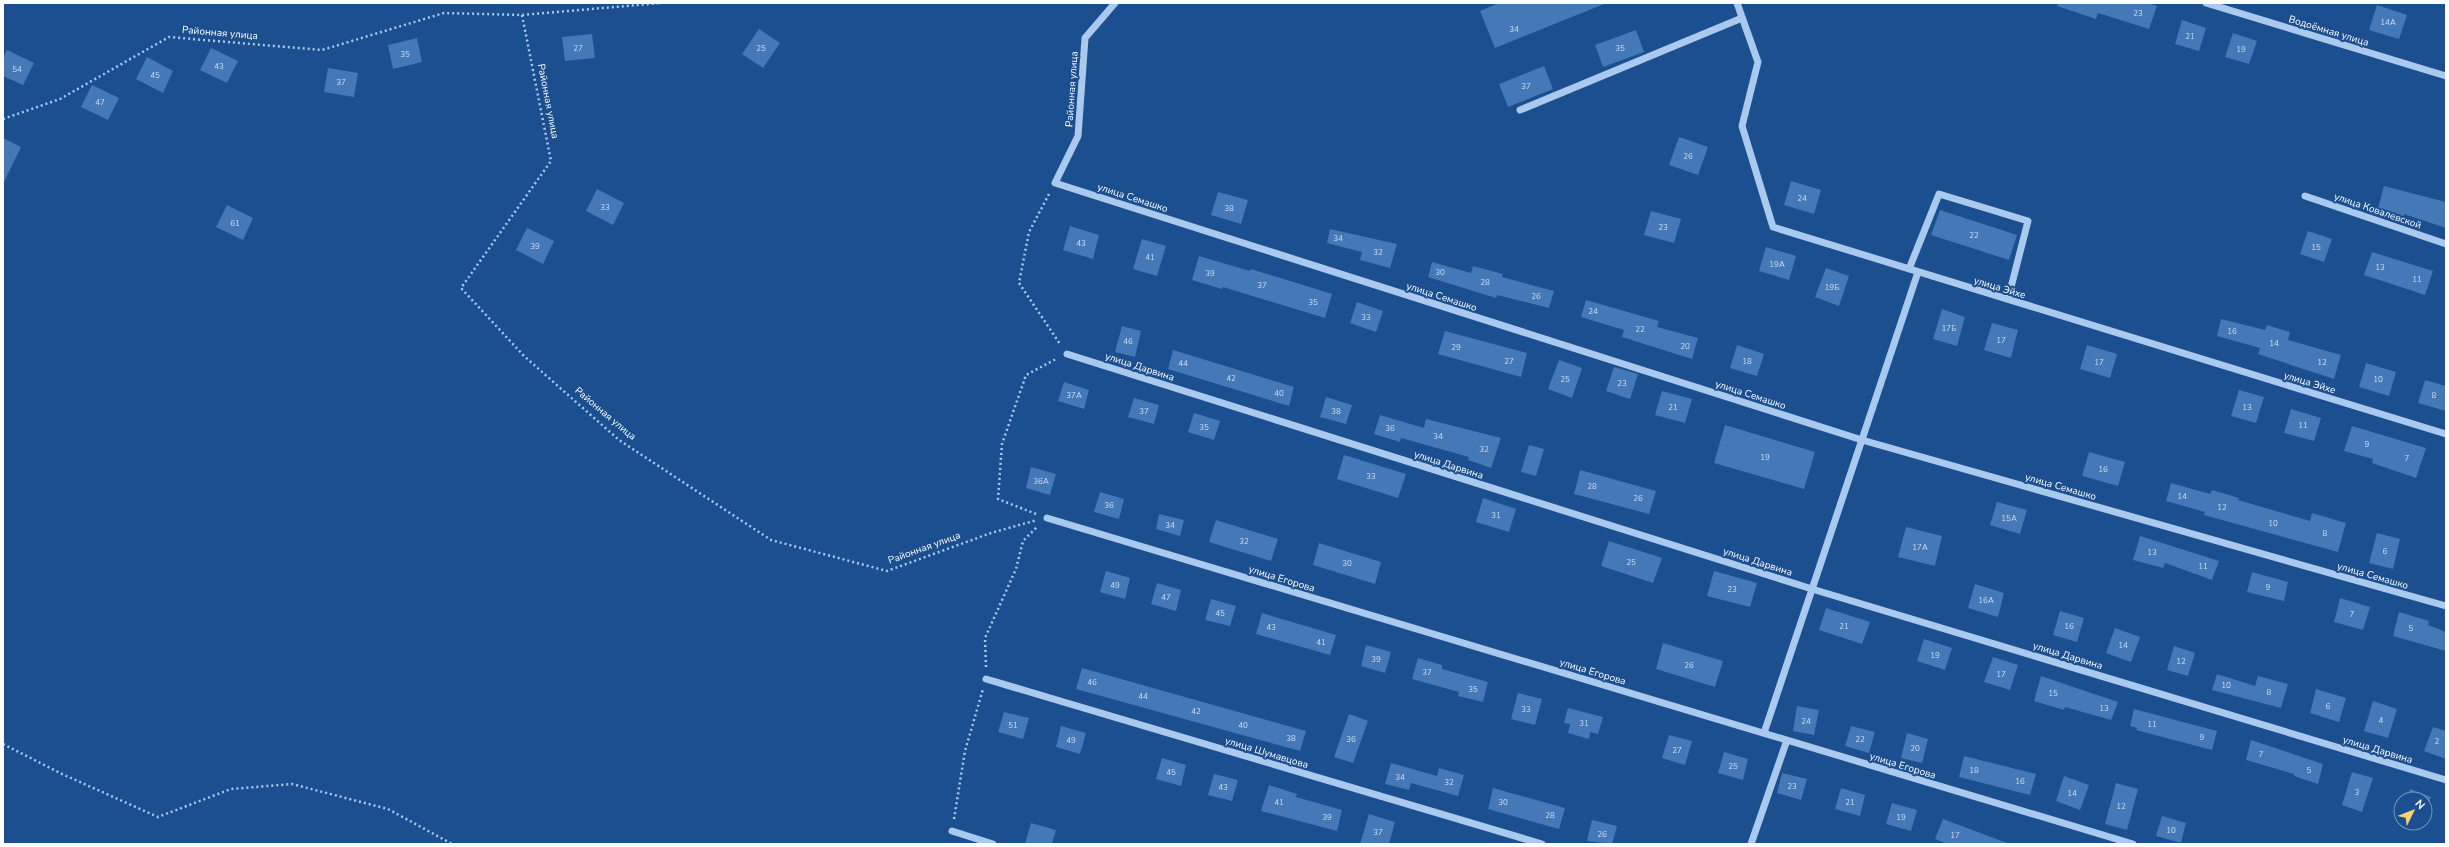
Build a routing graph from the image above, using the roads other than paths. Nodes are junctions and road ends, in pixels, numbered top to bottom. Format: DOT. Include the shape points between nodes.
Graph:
graph roads {
  1 [pos="1115,3"];
  2 [pos="1737,3"];
  3 [pos="2206,3"];
  4 [pos="1742,18"];
  5 [pos="2446,76"];
  6 [pos="1520,110"];
  7 [pos="1055,183"];
  8 [pos="2305,196"];
  9 [pos="2446,244"];
  10 [pos="1909,268"];
  11 [pos="1918,272"];
  12 [pos="2008,299"];
  13 [pos="1067,354"];
  14 [pos="2446,434"];
  15 [pos="1862,440"];
  16 [pos="1047,518"];
  17 [pos="1812,589"];
  18 [pos="2446,606"];
  19 [pos="986,679"];
  20 [pos="1764,733"];
  21 [pos="1787,740"];
  22 [pos="2446,780"];
  23 [pos="952,831"];
  24 [pos="993,844"];
  25 [pos="1542,844"];
  26 [pos="1751,844"];
  27 [pos="2133,844"];
  1 -- 7 [label="street, Районная улица" via="1085,38 1078,136"];
  2 -- 4 [label="street, улица Эйхе"];
  3 -- 5 [label="street, Водоёмная улица"];
  4 -- 6 [label="street"];
  4 -- 10 [label="street, улица Эйхе" via="1758,62 1742,126 1773,227"];
  7 -- 15 [label="street, улица Семашко"];
  8 -- 9 [label="street, улица Ковалевской"];
  10 -- 11 [label="street, улица Эйхе"];
  10 -- 12 [label="street" via="1939,194 2028,221"];
  11 -- 12 [label="street, улица Эйхе"];
  11 -- 15 [label="street"];
  12 -- 14 [label="street, улица Эйхе"];
  13 -- 17 [label="street, улица Дарвина"];
  15 -- 17 [label="street"];
  15 -- 18 [label="street, улица Семашко"];
  16 -- 20 [label="street, улица Егорова"];
  17 -- 20 [label="street"];
  17 -- 22 [label="street, улица Дарвина"];
  19 -- 25 [label="street, улица Шумавцова"];
  20 -- 21 [label="street, улица Егорова"];
  21 -- 26 [label="street"];
  21 -- 27 [label="street, улица Егорова"];
  23 -- 24 [label="street"];
}
